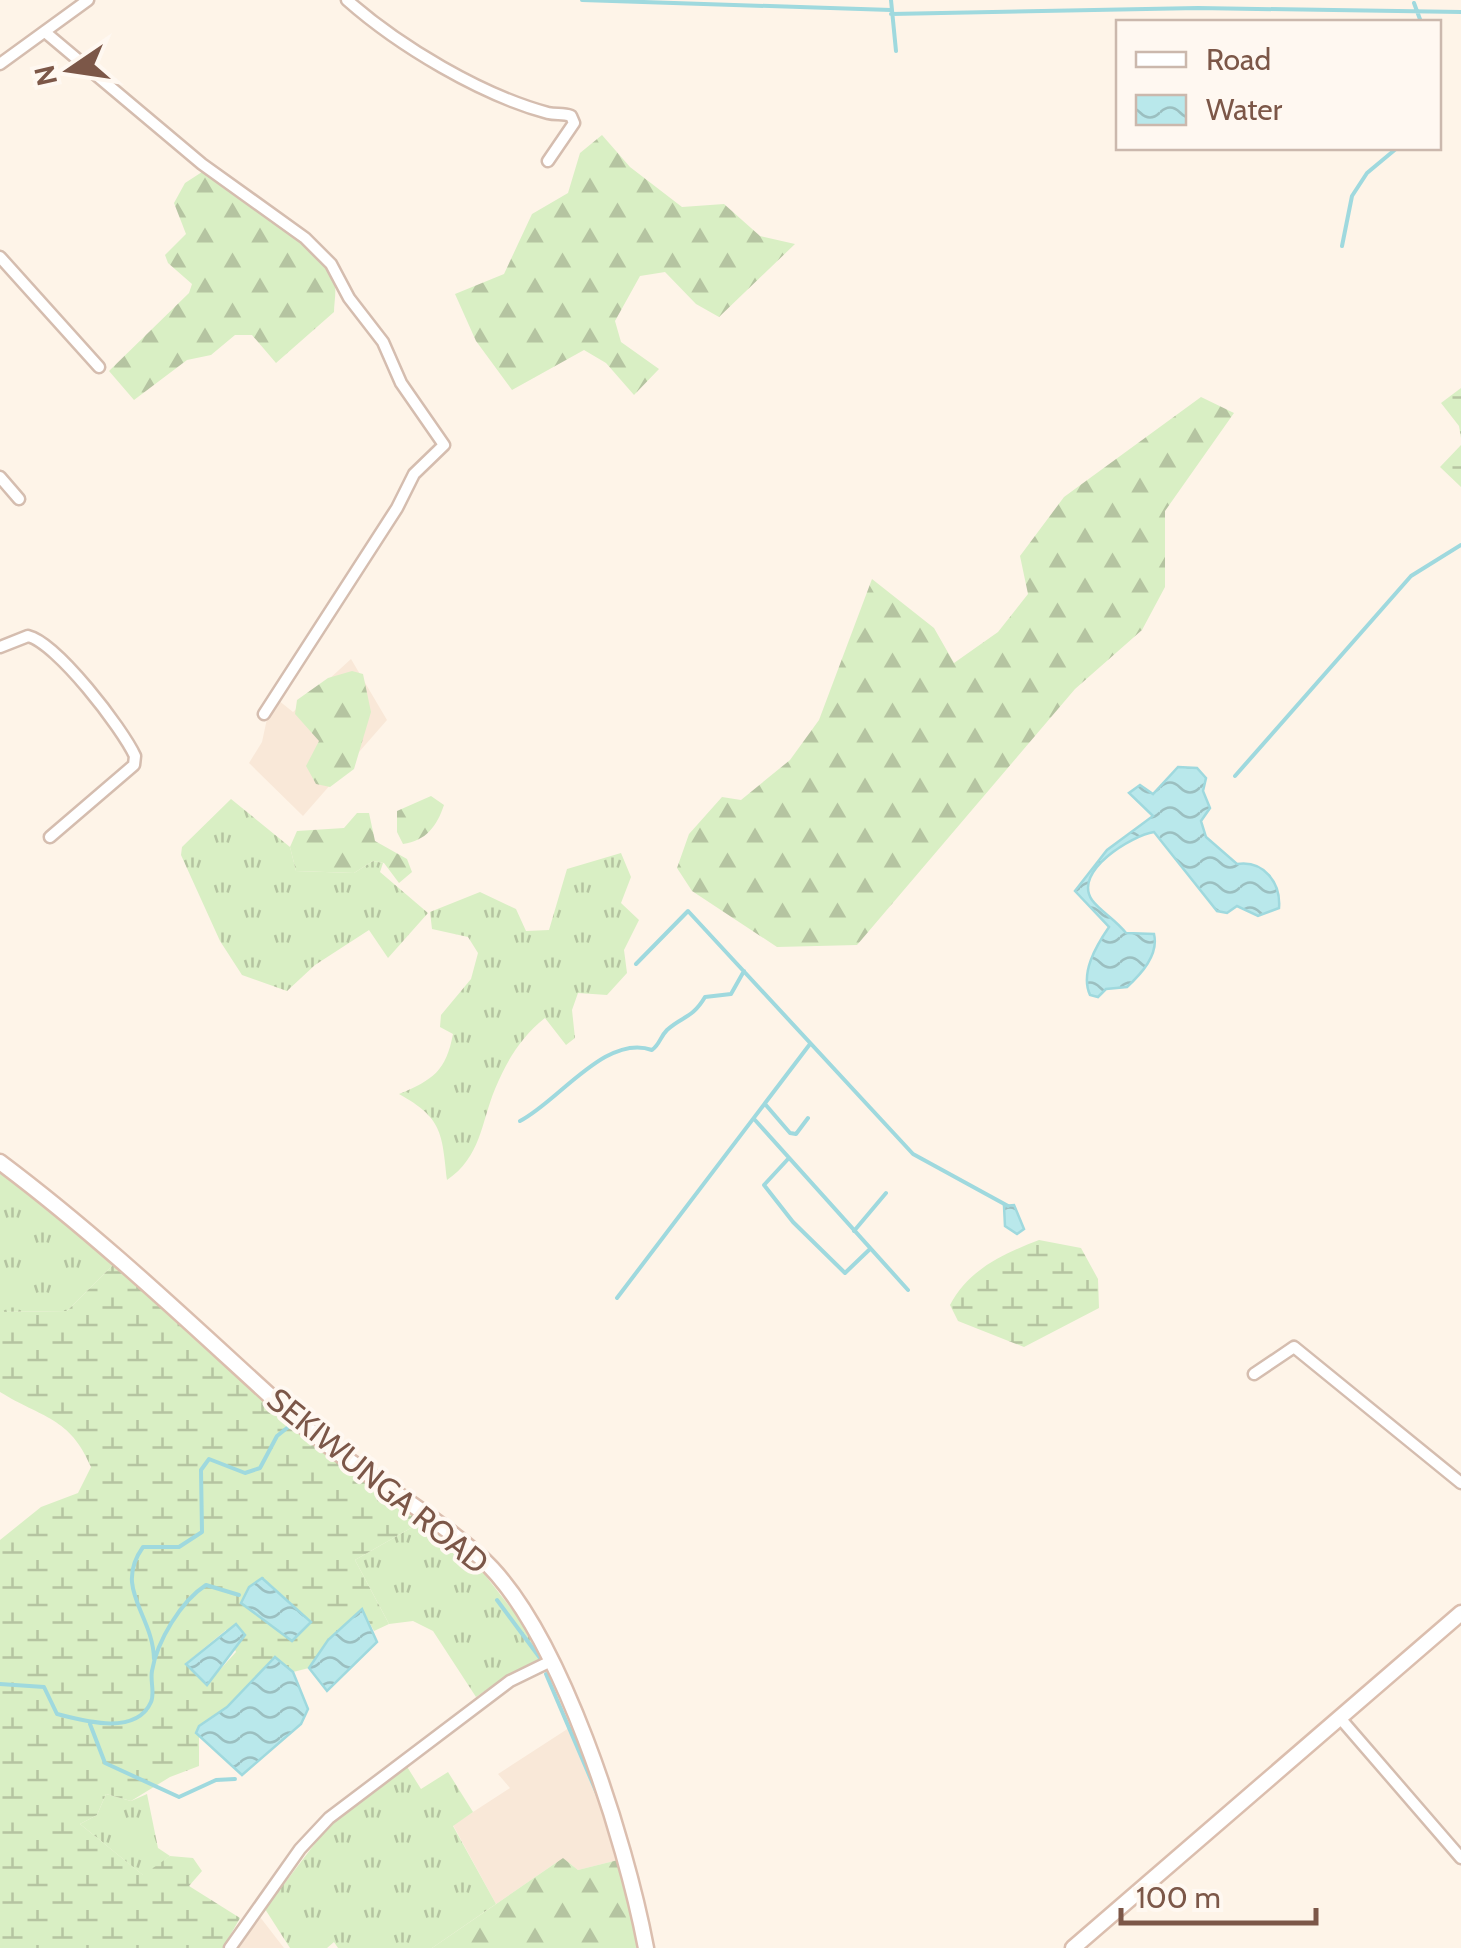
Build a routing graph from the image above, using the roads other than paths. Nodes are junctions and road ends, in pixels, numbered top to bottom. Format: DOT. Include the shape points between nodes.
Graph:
graph roads {
  1 [pos="88,0"];
  2 [pos="347,0"];
  3 [pos="45,32"];
  4 [pos="0,64"];
  5 [pos="548,161"];
  6 [pos="0,257"];
  7 [pos="99,367"];
  8 [pos="0,477"];
  9 [pos="19,500"];
  10 [pos="0,648"];
  11 [pos="264,714"];
  12 [pos="50,838"];
  13 [pos="0,1162"];
  14 [pos="1254,1374"];
  15 [pos="1461,1483"];
  16 [pos="1461,1613"];
  17 [pos="549,1662"];
  18 [pos="1340,1718"];
  19 [pos="1461,1858"];
  20 [pos="230,1948"];
  21 [pos="646,1948"];
  22 [pos="1073,1948"];
  1 -- 3 [label="street"];
  2 -- 5 [label="street" via="396,39 476,84 552,115 571,116 574,122"];
  3 -- 4 [label="street"];
  3 -- 11 [label="street" via="331,264 444,444 414,474"];
  6 -- 7 [label="street"];
  8 -- 9 [label="street"];
  10 -- 12 [label="street" via="28,636 44,643 135,756 134,765"];
  13 -- 17 [label="main road, SEKIWUNGA ROAD" via="88,1228 295,1418 482,1558 534,1629"];
  14 -- 15 [label="street" via="1294,1348"];
  16 -- 18 [label="main road"];
  17 -- 20 [label="street" via="510,1681 329,1818"];
  17 -- 21 [label="main road, SEKIWUNGA ROAD" via="627,1857"];
  18 -- 19 [label="street"];
  18 -- 22 [label="main road"];
}
